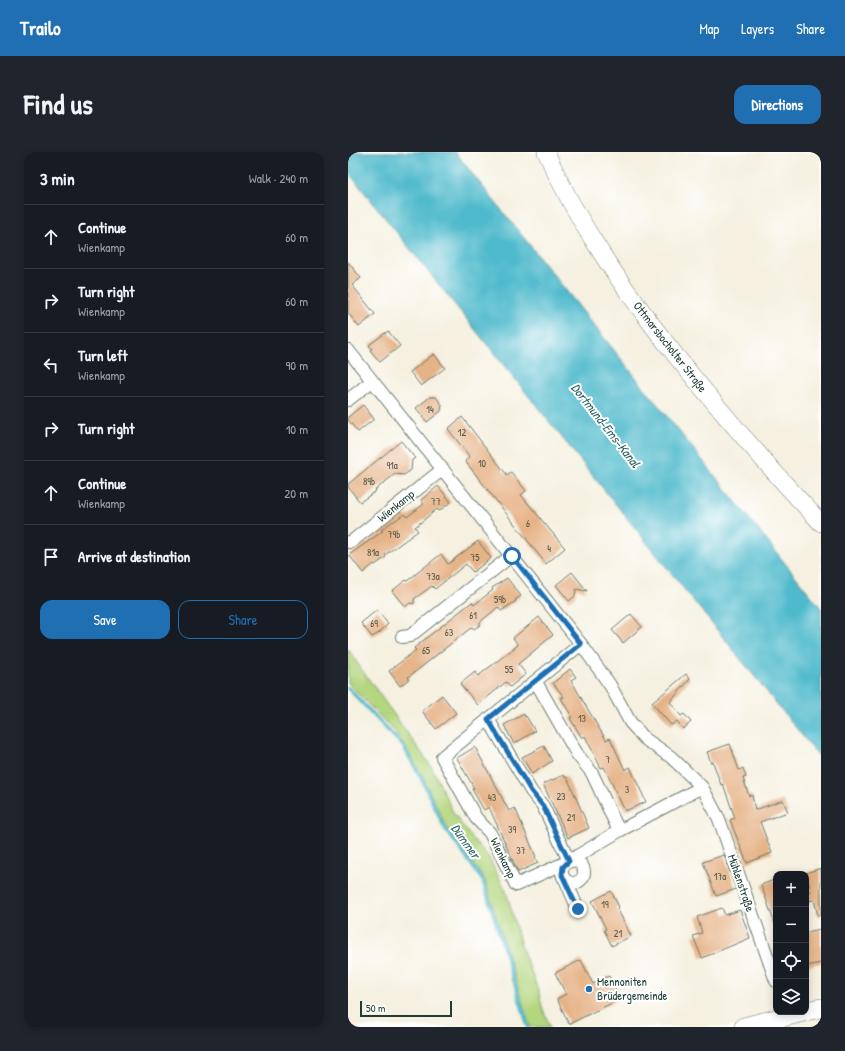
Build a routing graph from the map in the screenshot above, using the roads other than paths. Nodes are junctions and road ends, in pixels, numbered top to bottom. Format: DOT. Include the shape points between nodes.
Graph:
graph roads {
  1 [pos="546,152"];
  2 [pos="348,350"];
  3 [pos="372,381"];
  4 [pos="348,400"];
  5 [pos="443,469"];
  6 [pos="821,523"];
  7 [pos="348,542"];
  8 [pos="512,556"];
  9 [pos="402,637"];
  10 [pos="581,644"];
  11 [pos="536,682"];
  12 [pos="488,719"];
  13 [pos="702,787"];
  14 [pos="619,831"];
  15 [pos="569,861"];
  16 [pos="564,879"];
  17 [pos="578,909"];
  18 [pos="776,979"];
  19 [pos="821,1008"];
  20 [pos="796,1016"];
  21 [pos="744,1027"];
  1 -- 6 [label="main road, Ottmarsbocholter Straße" via="581,220 606,262 640,310 703,390"];
  2 -- 3 [label="street"];
  3 -- 4 [label="street"];
  3 -- 5 [label="street"];
  5 -- 7 [label="street, Wienkamp"];
  5 -- 8 [label="street"];
  8 -- 9 [label="street" via="410,636"];
  8 -- 10 [label="street"];
  10 -- 11 [label="street, Wienkamp"];
  10 -- 13 [label="street, Mühlenstraße" via="610,685 630,722 645,739 671,757"];
  11 -- 12 [label="street, Wienkamp"];
  11 -- 14 [label="street" via="577,754 592,773"];
  12 -- 15 [label="street" via="531,791 543,806"];
  12 -- 15 [label="street, Wienkamp" via="442,757 476,818 490,833 516,885"];
  13 -- 14 [label="street"];
  13 -- 18 [label="street, Mühlenstraße" via="719,819"];
  14 -- 15 [label="street"];
  15 -- 16 [label="street" via="565,863 562,871"];
  15 -- 16 [label="street" via="578,861 582,864 584,877 573,883"];
  16 -- 17 [label="street"];
  19 -- 20 [label="main road"];
  20 -- 21 [label="main road"];
}
